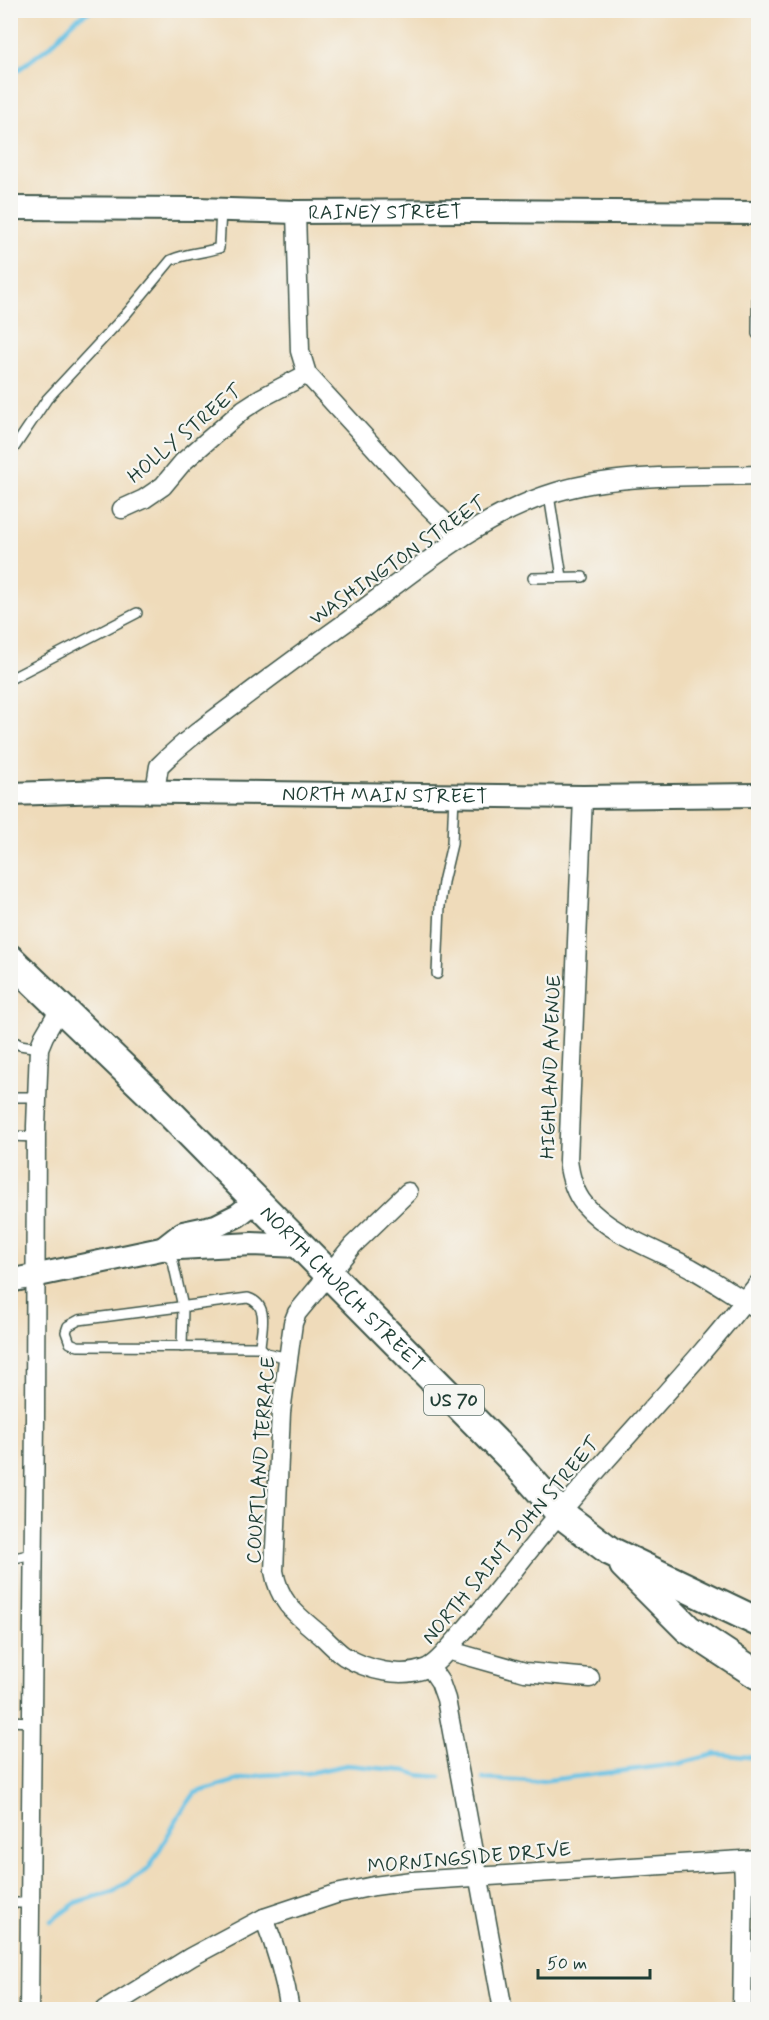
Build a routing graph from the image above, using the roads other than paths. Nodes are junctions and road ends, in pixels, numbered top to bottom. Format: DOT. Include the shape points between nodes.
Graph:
graph roads {
  1 [pos="10,208"];
  2 [pos="221,210"];
  3 [pos="296,212"];
  4 [pos="759,213"];
  5 [pos="759,245"];
  6 [pos="759,334"];
  7 [pos="306,374"];
  8 [pos="10,454"];
  9 [pos="759,475"];
  10 [pos="549,495"];
  11 [pos="122,509"];
  12 [pos="460,538"];
  13 [pos="562,577"];
  14 [pos="583,577"];
  15 [pos="533,578"];
  16 [pos="137,613"];
  17 [pos="10,679"];
  18 [pos="155,791"];
  19 [pos="10,794"];
  20 [pos="454,795"];
  21 [pos="759,795"];
  22 [pos="583,796"];
  23 [pos="10,958"];
  24 [pos="437,974"];
  25 [pos="61,1007"];
  26 [pos="10,1039"];
  27 [pos="39,1048"];
  28 [pos="10,1097"];
  29 [pos="37,1097"];
  30 [pos="10,1136"];
  31 [pos="36,1137"];
  32 [pos="408,1192"];
  33 [pos="256,1201"];
  34 [pos="300,1246"];
  35 [pos="161,1249"];
  36 [pos="328,1275"];
  37 [pos="35,1276"];
  38 [pos="10,1281"];
  39 [pos="759,1284"];
  40 [pos="752,1305"];
  41 [pos="183,1307"];
  42 [pos="182,1347"];
  43 [pos="260,1347"];
  44 [pos="289,1358"];
  45 [pos="560,1513"];
  46 [pos="610,1551"];
  47 [pos="33,1554"];
  48 [pos="10,1559"];
  49 [pos="759,1622"];
  50 [pos="447,1650"];
  51 [pos="430,1666"];
  52 [pos="759,1675"];
  53 [pos="590,1678"];
  54 [pos="10,1721"];
  55 [pos="31,1722"];
  56 [pos="751,1859"];
  57 [pos="478,1875"];
  58 [pos="10,1903"];
  59 [pos="30,1903"];
  60 [pos="264,1918"];
  61 [pos="29,2010"];
  62 [pos="105,2010"];
  63 [pos="290,2010"];
  64 [pos="503,2010"];
  65 [pos="742,2010"];
  1 -- 2 [label="street, RAINEY STREET"];
  2 -- 3 [label="street, RAINEY STREET"];
  2 -- 8 [label="lane" via="219,248 171,260 47,399"];
  3 -- 4 [label="street, RAINEY STREET"];
  3 -- 7 [label="street" via="300,351"];
  5 -- 6 [label="lane"];
  7 -- 11 [label="street, HOLLY STREET" via="244,409 183,462 163,486"];
  7 -- 12 [label="street"];
  9 -- 10 [label="street, WASHINGTON STREET" via="620,480"];
  10 -- 12 [label="street, WASHINGTON STREET" via="494,517"];
  10 -- 13 [label="lane"];
  12 -- 18 [label="street, WASHINGTON STREET" via="171,754 159,766"];
  13 -- 14 [label="lane"];
  13 -- 15 [label="lane"];
  16 -- 17 [label="lane"];
  18 -- 19 [label="street, NORTH MAIN STREET"];
  18 -- 20 [label="street, NORTH MAIN STREET"];
  20 -- 22 [label="street, NORTH MAIN STREET"];
  20 -- 24 [label="lane" via="452,844 440,906"];
  21 -- 22 [label="street, NORTH MAIN STREET"];
  22 -- 40 [label="street, HIGHLAND AVENUE" via="568,1160 573,1185 598,1219"];
  23 -- 25 [label="main road, NORTH CHURCH STREET / US 70"];
  25 -- 27 [label="street"];
  25 -- 33 [label="main road, NORTH CHURCH STREET / US 70"];
  26 -- 27 [label="lane" via="20,1046"];
  27 -- 29 [label="street"];
  28 -- 29 [label="lane"];
  29 -- 31 [label="street"];
  30 -- 31 [label="lane"];
  31 -- 37 [label="street"];
  32 -- 36 [label="street, COURTLAND TERRACE"];
  33 -- 34 [label="main road, NORTH CHURCH STREET / US 70"];
  33 -- 35 [label="street" via="216,1227 183,1233"];
  34 -- 35 [label="street"];
  34 -- 36 [label="main road, NORTH CHURCH STREET / US 70"];
  35 -- 37 [label="street"];
  35 -- 41 [label="lane" via="173,1262"];
  36 -- 44 [label="street, COURTLAND TERRACE" via="297,1313"];
  36 -- 45 [label="main road, NORTH CHURCH STREET / US 70" via="514,1461"];
  37 -- 38 [label="street"];
  37 -- 47 [label="street"];
  39 -- 40 [label="street, NORTH SAINT JOHN STREET"];
  40 -- 45 [label="street, NORTH SAINT JOHN STREET"];
  41 -- 42 [label="lane"];
  41 -- 42 [label="lane" via="79,1320 68,1326 66,1332 70,1343 78,1346"];
  41 -- 43 [label="lane" via="254,1300 261,1307"];
  42 -- 43 [label="lane"];
  43 -- 44 [label="lane" via="266,1353"];
  44 -- 51 [label="street, COURTLAND TERRACE" via="281,1412 274,1571 281,1597 334,1648 355,1662 397,1673"];
  45 -- 46 [label="main road, NORTH CHURCH STREET / US 70"];
  45 -- 50 [label="street, NORTH SAINT JOHN STREET"];
  46 -- 49 [label="main road, NORTH CHURCH STREET / US 70"];
  46 -- 52 [label="main road, US 70" via="688,1629"];
  47 -- 48 [label="lane"];
  47 -- 55 [label="street"];
  50 -- 51 [label="street, NORTH SAINT JOHN STREET"];
  50 -- 53 [label="street" via="525,1672"];
  51 -- 57 [label="street, NORTH SAINT JOHN STREET" via="446,1699"];
  54 -- 55 [label="lane"];
  55 -- 59 [label="street"];
  56 -- 57 [label="street, MORNINGSIDE DRIVE"];
  56 -- 65 [label="street" via="744,1882"];
  57 -- 60 [label="street, MORNINGSIDE DRIVE" via="374,1886"];
  57 -- 64 [label="street, NORTH SAINT JOHN STREET"];
  58 -- 59 [label="lane"];
  59 -- 61 [label="street"];
  60 -- 62 [label="street, MORNINGSIDE DRIVE" via="190,1957"];
  60 -- 63 [label="street" via="282,1969"];
}
